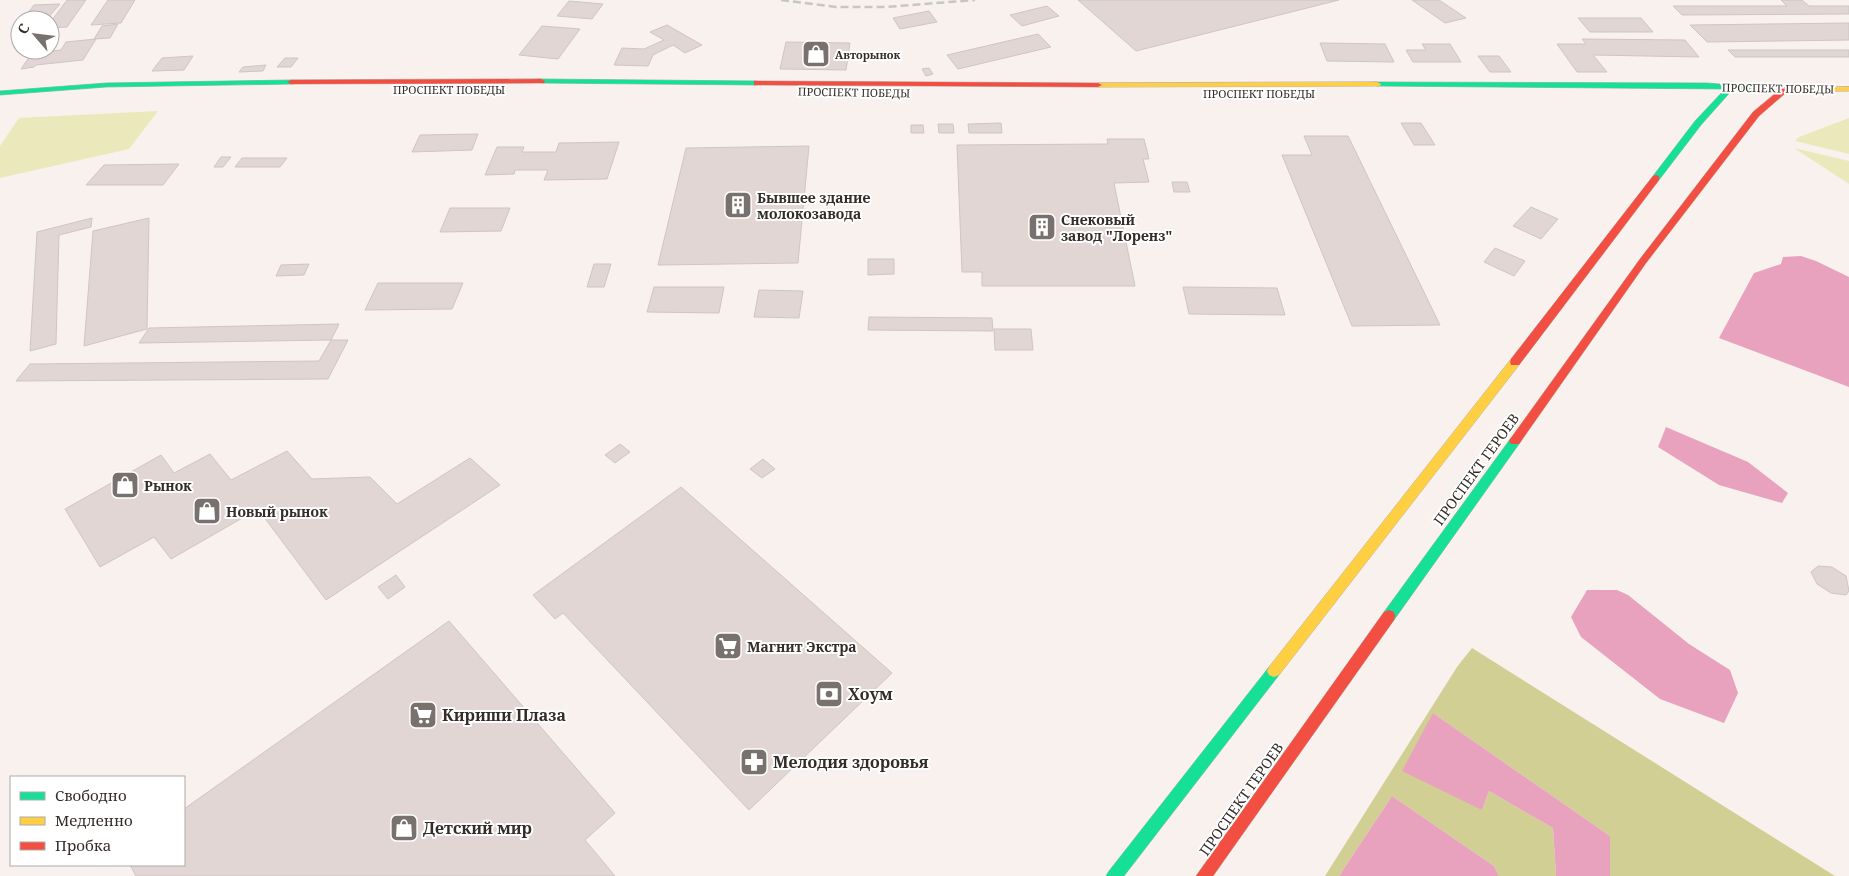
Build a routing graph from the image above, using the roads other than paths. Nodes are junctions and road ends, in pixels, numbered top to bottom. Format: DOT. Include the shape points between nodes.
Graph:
graph roads {
  1 [pos="1707,85"];
  2 [pos="1729,89"];
  3 [pos="1849,89"];
  4 [pos="1785,90"];
  5 [pos="0,93"];
  6 [pos="0,101"];
  7 [pos="1693,111"];
  8 [pos="1698,123"];
  9 [pos="1114,876"];
  10 [pos="1204,876"];
  1 -- 2 [label="main road, ПРОСПЕКТ ПОБЕДЫ"];
  1 -- 5 [label="main road, ПРОСПЕКТ ПОБЕДЫ" via="930,85 572,80 174,83"];
  1 -- 6 [label="main road, ПРОСПЕКТ ПОБЕДЫ" via="1666,95 406,89 125,92"];
  2 -- 4 [label="main road, ПРОСПЕКТ ПОБЕДЫ"];
  2 -- 8 [label="main road"];
  3 -- 4 [label="main road, ПРОСПЕКТ ПОБЕДЫ"];
  4 -- 10 [label="main road, ПРОСПЕКТ ГЕРОЕВ" via="1756,114 1643,261"];
  7 -- 8 [label="main road"];
  8 -- 9 [label="main road"];
}
